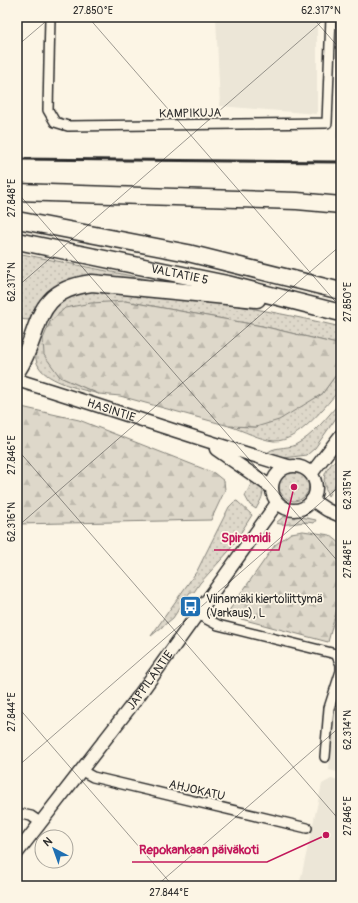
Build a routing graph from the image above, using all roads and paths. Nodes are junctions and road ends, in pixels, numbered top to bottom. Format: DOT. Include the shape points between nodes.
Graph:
graph roads {
  1 [pos="50,17"];
  2 [pos="331,17"];
  3 [pos="17,192"];
  4 [pos="341,205"];
  5 [pos="17,220"];
  6 [pos="17,241"];
  7 [pos="341,291"];
  8 [pos="298,302"];
  9 [pos="341,313"];
  10 [pos="17,371"];
  11 [pos="17,380"];
  12 [pos="341,435"];
  13 [pos="204,441"];
  14 [pos="288,466"];
  15 [pos="311,474"];
  16 [pos="271,487"];
  17 [pos="312,500"];
  18 [pos="277,503"];
  19 [pos="341,516"];
  20 [pos="197,614"];
  21 [pos="325,757"];
  22 [pos="82,771"];
  23 [pos="17,813"];
  24 [pos="41,823"];
  25 [pos="308,828"];
  26 [pos="17,853"];
  1 -- 2 [label="street, KAMPIKUJA" via="48,110 55,122 75,126 327,123"];
  3 -- 4 [label="highway" via="297,201"];
  5 -- 7 [label="highway, VALTATIE 5" via="188,253"];
  6 -- 8 [label="highway, VALTATIE 5" via="227,284"];
  8 -- 9 [label="highway, VALTATIE 5"];
  8 -- 10 [label="highway" via="213,296 120,285 79,284 60,293 42,311 26,357"];
  11 -- 13 [label="main road, HASINTIE"];
  12 -- 15 [label="main road"];
  13 -- 14 [label="main road, HASINTIE"];
  13 -- 16 [label="main road, HASINTIE"];
  14 -- 15 [label="main road" via="301,467"];
  14 -- 16 [label="main road" via="276,474"];
  15 -- 17 [label="main road" via="316,485"];
  16 -- 18 [label="main road"];
  17 -- 18 [label="main road" via="297,510 286,509"];
  17 -- 19 [label="main road"];
  18 -- 20 [label="main road, JÄPPILÄNTIE"];
  20 -- 21 [label="street" via="218,625 332,652 339,658 341,671 328,708"];
  20 -- 22 [label="main road, JÄPPILÄNTIE"];
  22 -- 24 [label="main road, JÄPPILÄNTIE"];
  22 -- 25 [label="street, AHJOKATU" via="92,777"];
  23 -- 24 [label="street" via="31,816"];
  24 -- 26 [label="main road, JÄPPILÄNTIE"];
}
